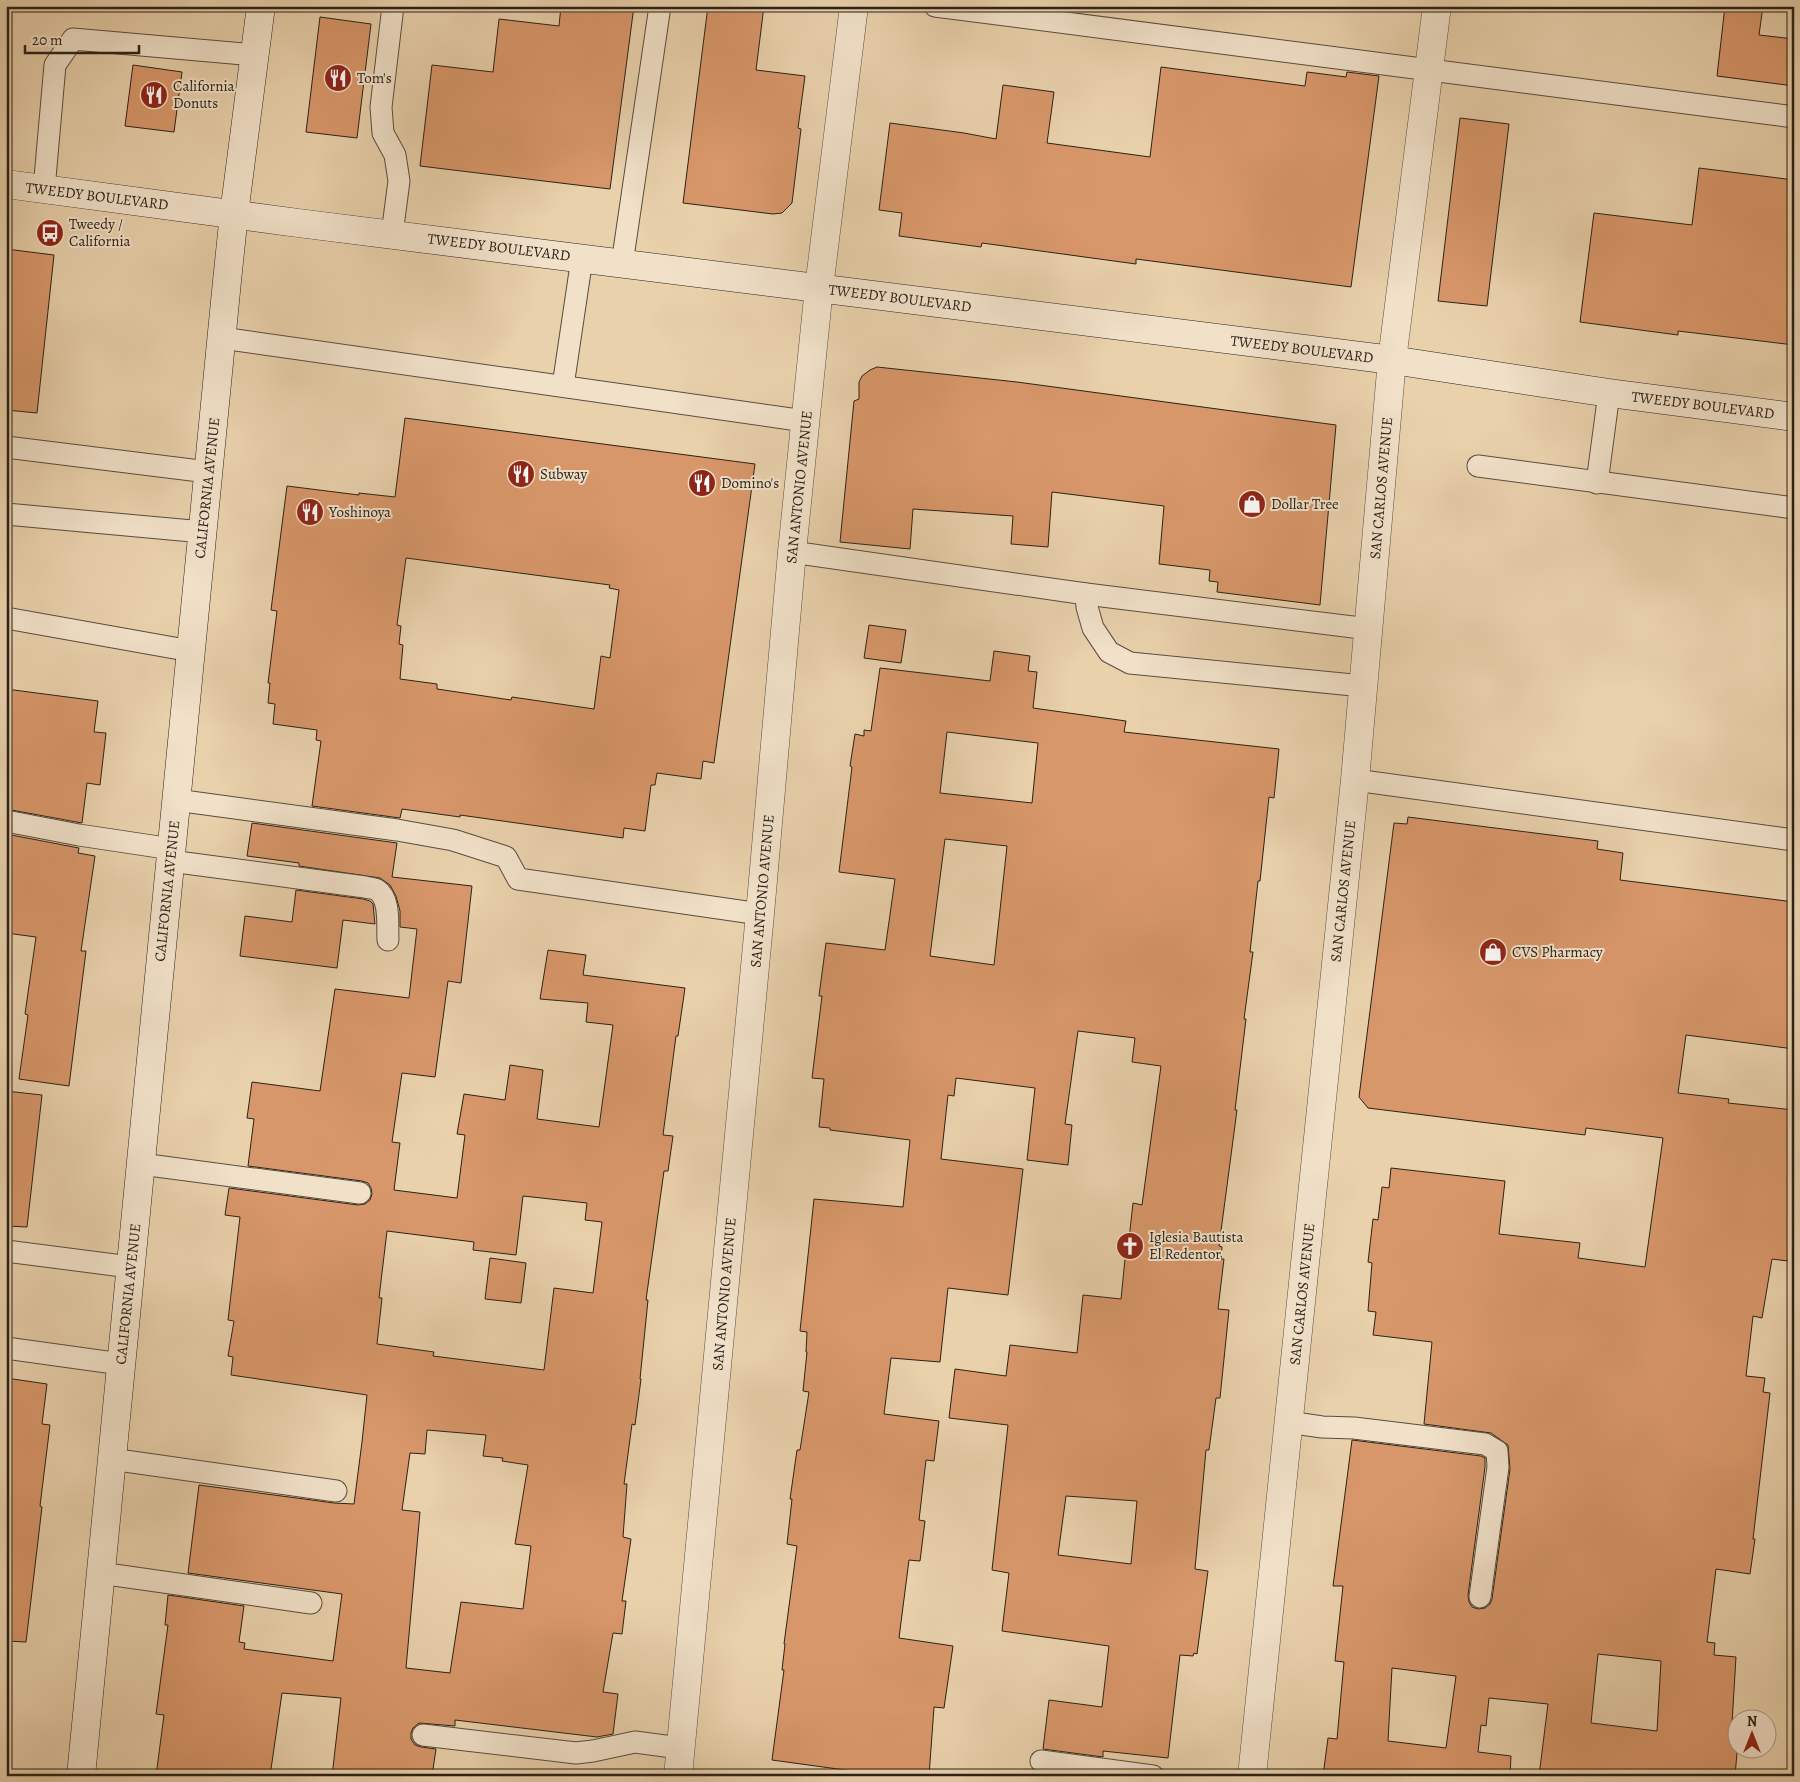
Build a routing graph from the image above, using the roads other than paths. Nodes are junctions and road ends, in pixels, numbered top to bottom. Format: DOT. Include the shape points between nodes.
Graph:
graph roads {
  1 [pos="261,6"];
  2 [pos="394,6"];
  3 [pos="660,6"];
  4 [pos="854,6"];
  5 [pos="935,6"];
  6 [pos="1437,6"];
  7 [pos="255,54"];
  8 [pos="1430,70"];
  9 [pos="1794,117"];
  10 [pos="6,184"];
  11 [pos="44,189"];
  12 [pos="234,214"];
  13 [pos="392,234"];
  14 [pos="582,258"];
  15 [pos="622,264"];
  16 [pos="819,288"];
  17 [pos="222,338"];
  18 [pos="1392,360"];
  19 [pos="563,386"];
  20 [pos="1609,392"];
  21 [pos="1794,417"];
  22 [pos="805,422"];
  23 [pos="6,447"];
  24 [pos="1478,466"];
  25 [pos="208,472"];
  26 [pos="1597,482"];
  27 [pos="1794,508"];
  28 [pos="6,514"];
  29 [pos="203,532"];
  30 [pos="792,552"];
  31 [pos="1086,594"];
  32 [pos="6,618"];
  33 [pos="1369,629"];
  34 [pos="191,651"];
  35 [pos="1363,686"];
  36 [pos="1355,780"];
  37 [pos="176,800"];
  38 [pos="6,821"];
  39 [pos="1794,840"];
  40 [pos="171,855"];
  41 [pos="760,914"];
  42 [pos="388,940"];
  43 [pos="141,1164"];
  44 [pos="360,1192"];
  45 [pos="6,1251"];
  46 [pos="130,1267"];
  47 [pos="6,1348"];
  48 [pos="121,1364"];
  49 [pos="1288,1422"];
  50 [pos="111,1459"];
  51 [pos="336,1492"];
  52 [pos="100,1573"];
  53 [pos="1480,1597"];
  54 [pos="310,1603"];
  55 [pos="423,1735"];
  56 [pos="680,1748"];
  57 [pos="1041,1762"];
  58 [pos="80,1776"];
  59 [pos="678,1776"];
  60 [pos="1153,1776"];
  61 [pos="1252,1776"];
  1 -- 7 [label="main road, CALIFORNIA AVENUE"];
  2 -- 13 [label="lane" via="381,107 384,133 395,155 399,181"];
  3 -- 15 [label="lane"];
  4 -- 16 [label="main road, SAN ANTONIO AVENUE"];
  5 -- 8 [label="lane"];
  6 -- 8 [label="main road, SAN CARLOS AVENUE"];
  7 -- 11 [label="lane" via="74,39 55,65"];
  7 -- 12 [label="main road, CALIFORNIA AVENUE"];
  8 -- 9 [label="lane"];
  8 -- 18 [label="main road, SAN CARLOS AVENUE"];
  10 -- 11 [label="main road, TWEEDY BOULEVARD"];
  11 -- 12 [label="main road, TWEEDY BOULEVARD"];
  12 -- 13 [label="main road, TWEEDY BOULEVARD"];
  12 -- 17 [label="main road, CALIFORNIA AVENUE"];
  13 -- 14 [label="main road, TWEEDY BOULEVARD"];
  14 -- 15 [label="main road, TWEEDY BOULEVARD"];
  14 -- 19 [label="lane"];
  15 -- 16 [label="main road, TWEEDY BOULEVARD"];
  16 -- 18 [label="main road, TWEEDY BOULEVARD"];
  16 -- 22 [label="main road, SAN ANTONIO AVENUE"];
  17 -- 19 [label="lane"];
  17 -- 25 [label="main road, CALIFORNIA AVENUE"];
  18 -- 20 [label="main road, TWEEDY BOULEVARD"];
  18 -- 33 [label="main road, SAN CARLOS AVENUE"];
  19 -- 22 [label="lane"];
  20 -- 21 [label="main road, TWEEDY BOULEVARD"];
  20 -- 26 [label="lane"];
  22 -- 30 [label="main road, SAN ANTONIO AVENUE"];
  23 -- 25 [label="lane"];
  24 -- 26 [label="lane"];
  25 -- 29 [label="main road, CALIFORNIA AVENUE"];
  26 -- 27 [label="lane"];
  28 -- 29 [label="lane"];
  29 -- 34 [label="main road, CALIFORNIA AVENUE"];
  30 -- 31 [label="lane"];
  30 -- 41 [label="main road, SAN ANTONIO AVENUE"];
  31 -- 33 [label="lane"];
  31 -- 35 [label="lane" via="1093,628 1109,652 1130,663"];
  32 -- 34 [label="lane"];
  33 -- 35 [label="main road, SAN CARLOS AVENUE"];
  34 -- 37 [label="main road, CALIFORNIA AVENUE"];
  35 -- 36 [label="main road, SAN CARLOS AVENUE"];
  36 -- 39 [label="lane"];
  36 -- 49 [label="main road, SAN CARLOS AVENUE"];
  37 -- 40 [label="main road, CALIFORNIA AVENUE"];
  37 -- 41 [label="lane" via="453,840 506,857 518,879"];
  38 -- 40 [label="lane"];
  40 -- 42 [label="lane" via="377,890 387,911"];
  40 -- 43 [label="main road, CALIFORNIA AVENUE"];
  41 -- 56 [label="main road, SAN ANTONIO AVENUE"];
  43 -- 44 [label="lane"];
  43 -- 46 [label="main road, CALIFORNIA AVENUE"];
  45 -- 46 [label="lane"];
  46 -- 48 [label="main road, CALIFORNIA AVENUE"];
  47 -- 48 [label="lane"];
  48 -- 50 [label="main road, CALIFORNIA AVENUE"];
  49 -- 53 [label="lane" via="1484,1444 1497,1451 1498,1467"];
  49 -- 61 [label="main road, SAN CARLOS AVENUE"];
  50 -- 51 [label="lane"];
  50 -- 52 [label="main road, CALIFORNIA AVENUE"];
  52 -- 54 [label="lane"];
  52 -- 58 [label="main road, CALIFORNIA AVENUE"];
  55 -- 56 [label="lane" via="576,1753 635,1742"];
  56 -- 59 [label="main road, SAN ANTONIO AVENUE"];
  57 -- 60 [label="lane"];
}
